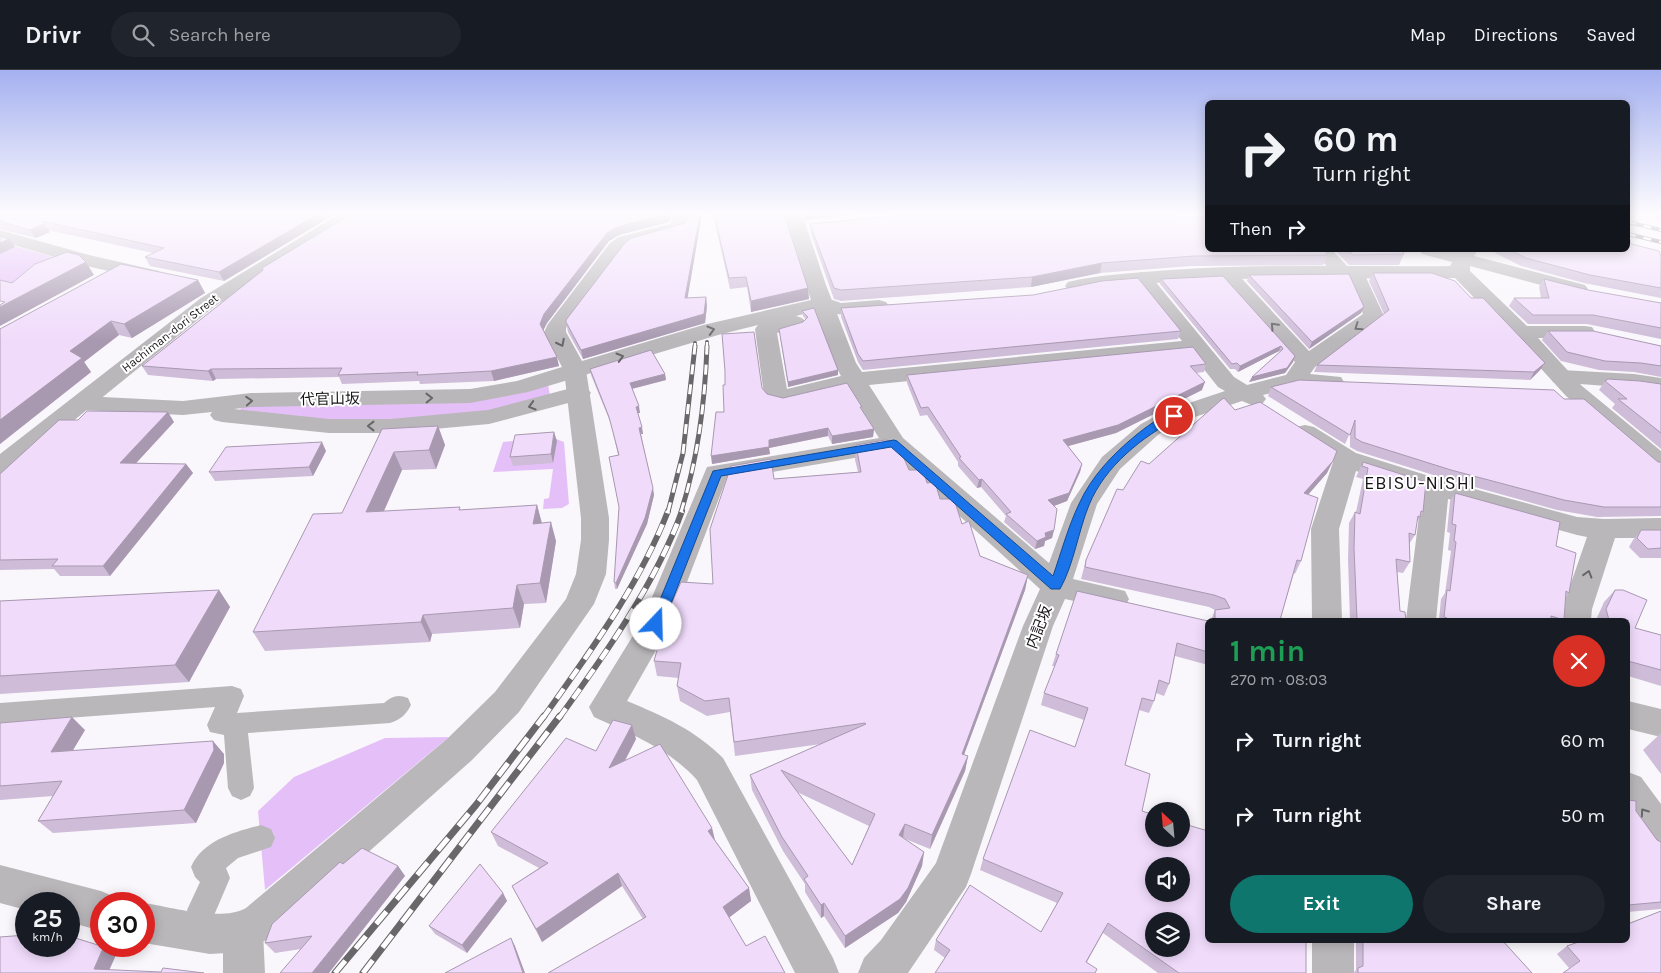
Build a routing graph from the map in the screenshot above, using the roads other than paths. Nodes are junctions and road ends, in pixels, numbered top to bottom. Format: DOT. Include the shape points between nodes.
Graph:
graph roads {
  1 [pos="72,256"];
  2 [pos="283,256"];
  3 [pos="610,256"];
  4 [pos="807,256"];
  5 [pos="1329,256"];
  6 [pos="1450,256"];
  7 [pos="1464,260"];
  8 [pos="124,269"];
  9 [pos="1226,273"];
  10 [pos="1349,273"];
  11 [pos="1142,278"];
  12 [pos="173,279"];
  13 [pos="102,282"];
  14 [pos="202,286"];
  15 [pos="227,290"];
  16 [pos="1057,290"];
  17 [pos="1600,294"];
  18 [pos="894,305"];
  19 [pos="826,309"];
  20 [pos="1520,332"];
  21 [pos="1605,336"];
  22 [pos="1196,346"];
  23 [pos="1301,371"];
  24 [pos="854,380"];
  25 [pos="577,381"];
  26 [pos="1354,383"];
  27 [pos="1661,385"];
  28 [pos="1560,386"];
  29 [pos="1244,393"];
  30 [pos="82,403"];
  31 [pos="894,443"];
  32 [pos="1347,459"];
  33 [pos="1661,464"];
  34 [pos="0,467"];
  35 [pos="1436,487"];
  36 [pos="1661,528"];
  37 [pos="1604,529"];
  38 [pos="1056,586"];
  39 [pos="1141,606"];
  40 [pos="1327,618"];
  41 [pos="1421,618"];
  42 [pos="1576,618"];
  43 [pos="399,705"];
  44 [pos="0,712"];
  45 [pos="1630,715"];
  46 [pos="1661,723"];
  47 [pos="235,724"];
  48 [pos="241,788"];
  49 [pos="1630,791"];
  50 [pos="1661,835"];
  51 [pos="261,838"];
  52 [pos="0,884"];
  53 [pos="90,908"];
  54 [pos="202,910"];
  55 [pos="155,925"];
  56 [pos="243,932"];
  57 [pos="1333,943"];
  58 [pos="244,973"];
  59 [pos="818,973"];
  60 [pos="879,973"];
  61 [pos="1333,973"];
  1 -- 8 [label="street"];
  2 -- 15 [label="street, Hachiman-dori Street"];
  3 -- 25 [label="street, one-way" via="556,328"];
  4 -- 19 [label="street"];
  5 -- 10 [label="street"];
  6 -- 7 [label="street"];
  7 -- 10 [label="street"];
  7 -- 17 [label="street"];
  7 -- 20 [label="street"];
  8 -- 12 [label="street"];
  8 -- 13 [label="street"];
  9 -- 10 [label="street"];
  9 -- 11 [label="street"];
  23 -- 9 [label="street, one-way"];
  10 -- 23 [label="street, one-way" via="1374,316"];
  11 -- 16 [label="street" via="1100,281"];
  11 -- 22 [label="street"];
  14 -- 15 [label="street"];
  15 -- 30 [label="street, Hachiman-dori Street"];
  18 -- 19 [label="street"];
  19 -- 24 [label="street"];
  19 -- 24 [label="street" via="766,329 776,395 784,397"];
  25 -- 19 [label="street, one-way" via="710,330"];
  20 -- 21 [label="street" via="1586,332"];
  20 -- 28 [label="street"];
  22 -- 24 [label="street"];
  22 -- 29 [label="street" via="1226,382"];
  23 -- 26 [label="street"];
  23 -- 29 [label="street, 内記坂"];
  24 -- 31 [label="street"];
  25 -- 30 [label="street" via="505,413 475,419 390,426 329,426 232,417 183,408"];
  25 -- 56 [label="street" via="596,540 591,574 574,612 494,718 308,882"];
  27 -- 28 [label="street" via="1634,381"];
  28 -- 33 [label="street"];
  29 -- 32 [label="street"];
  29 -- 38 [label="street, 内記坂" via="1166,420 1150,429 1112,463 1084,504"];
  30 -- 34 [label="street, Hachiman-dori Street"];
  31 -- 38 [label="street"];
  31 -- 59 [label="street" via="716,473 656,624 606,707 667,734 696,752 710,769"];
  32 -- 35 [label="street"];
  32 -- 40 [label="street" via="1325,529"];
  35 -- 37 [label="street" via="1577,526"];
  35 -- 41 [label="street"];
  36 -- 37 [label="street"];
  42 -- 37 [label="street, one-way"];
  38 -- 39 [label="street"];
  38 -- 60 [label="street, 内記坂" via="1038,626 952,874 896,955"];
  43 -- 47 [label="street" via="390,713"];
  44 -- 47 [label="street" via="232,696 219,725"];
  45 -- 46 [label="street"];
  47 -- 48 [label="street"];
  50 -- 49 [label="street, one-way"];
  51 -- 54 [label="street" via="230,847 205,866 216,878"];
  52 -- 53 [label="street"];
  55 -- 56 [label="street" via="210,934"];
  56 -- 58 [label="street"];
  57 -- 61 [label="street"];
}
